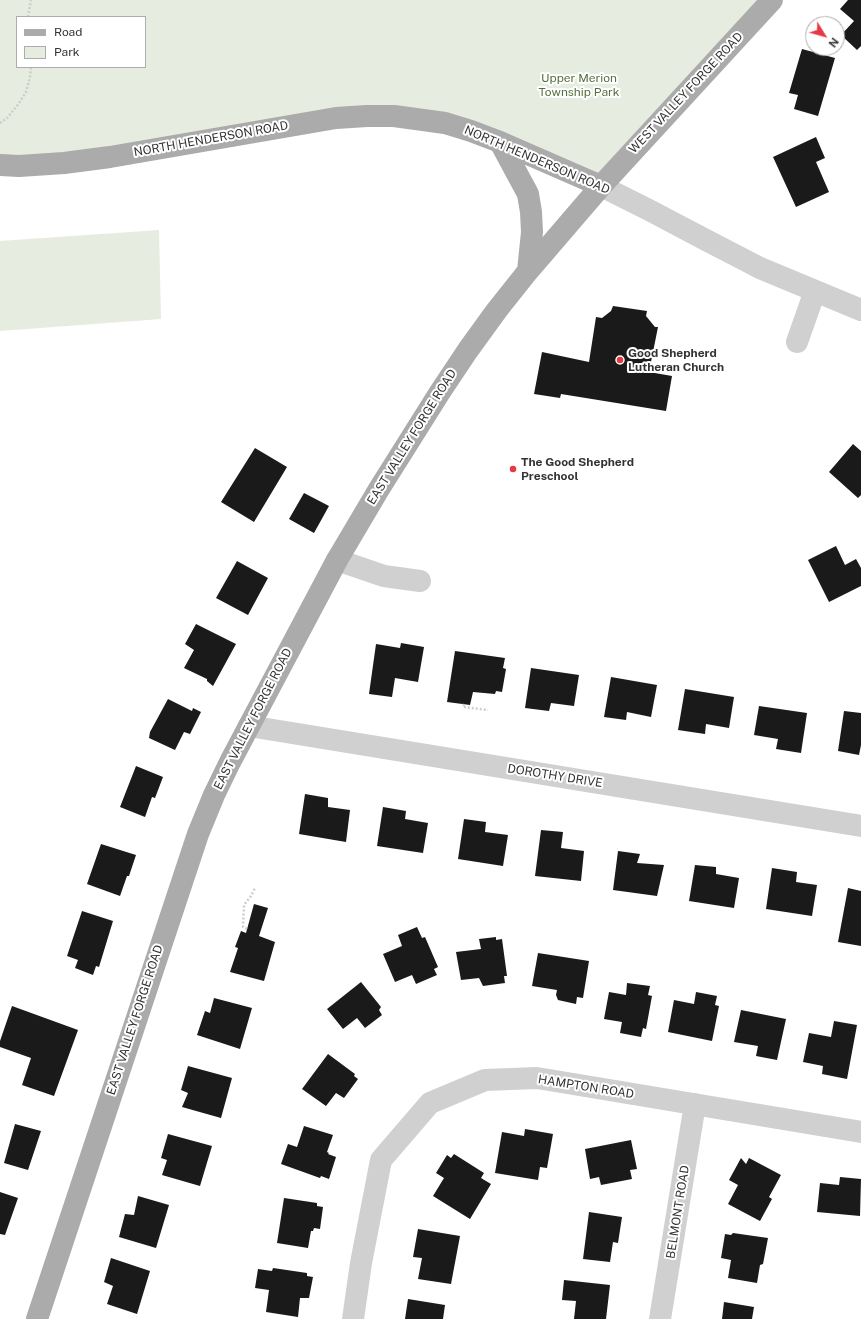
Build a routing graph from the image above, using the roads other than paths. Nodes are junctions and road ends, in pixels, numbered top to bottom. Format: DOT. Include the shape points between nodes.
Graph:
graph roads {
  1 [pos="772,0"];
  2 [pos="500,142"];
  3 [pos="0,165"];
  4 [pos="601,186"];
  5 [pos="528,271"];
  6 [pos="815,291"];
  7 [pos="861,310"];
  8 [pos="796,342"];
  9 [pos="337,560"];
  10 [pos="420,582"];
  11 [pos="249,726"];
  12 [pos="861,826"];
  13 [pos="695,1104"];
  14 [pos="861,1132"];
  15 [pos="37,1319"];
  16 [pos="353,1319"];
  17 [pos="660,1319"];
  1 -- 4 [label="main road, WEST VALLEY FORGE ROAD"];
  2 -- 3 [label="main road, NORTH HENDERSON ROAD" via="445,123 394,116 367,116 300,123 110,157 64,163"];
  2 -- 4 [label="main road, NORTH HENDERSON ROAD"];
  2 -- 5 [label="main road" via="528,194 532,212"];
  4 -- 5 [label="main road, EAST VALLEY FORGE ROAD"];
  4 -- 6 [label="street, NORTH HENDERSON ROAD" via="760,268"];
  5 -- 9 [label="main road, EAST VALLEY FORGE ROAD" via="472,344 440,392"];
  6 -- 7 [label="street, NORTH HENDERSON ROAD"];
  6 -- 8 [label="street"];
  9 -- 10 [label="street" via="384,576"];
  9 -- 11 [label="main road, EAST VALLEY FORGE ROAD"];
  11 -- 12 [label="street, DOROTHY DRIVE"];
  11 -- 15 [label="main road, EAST VALLEY FORGE ROAD" via="214,795 198,834"];
  13 -- 14 [label="street, HAMPTON ROAD"];
  13 -- 16 [label="street, HAMPTON ROAD" via="537,1078 485,1080 430,1103 381,1160"];
  13 -- 17 [label="street, BELMONT ROAD"];
}
